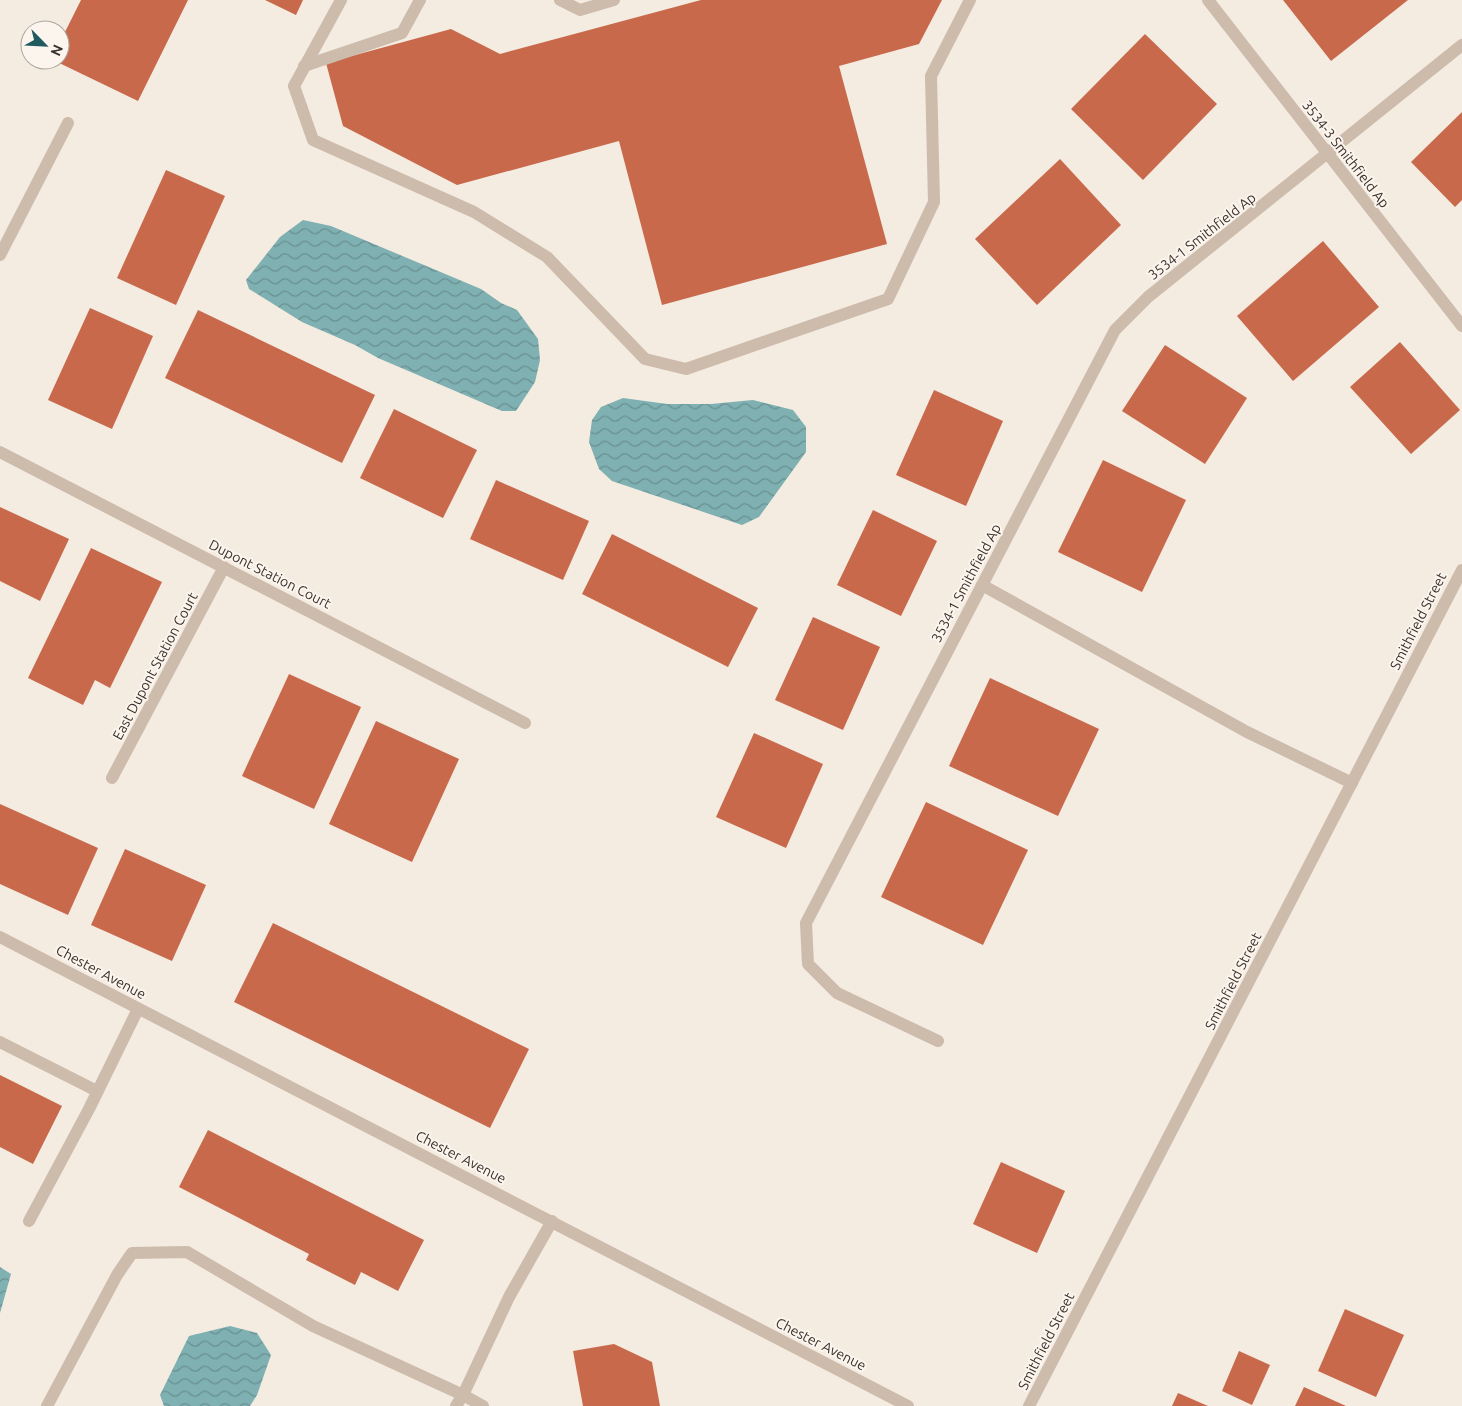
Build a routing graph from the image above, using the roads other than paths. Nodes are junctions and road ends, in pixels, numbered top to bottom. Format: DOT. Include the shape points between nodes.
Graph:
graph roads {
  1 [pos="342,0"];
  2 [pos="420,0"];
  3 [pos="560,0"];
  4 [pos="614,0"];
  5 [pos="970,0"];
  6 [pos="1208,0"];
  7 [pos="1462,45"];
  8 [pos="304,66"];
  9 [pos="68,123"];
  10 [pos="1326,154"];
  11 [pos="0,255"];
  12 [pos="1462,326"];
  13 [pos="0,452"];
  14 [pos="224,567"];
  15 [pos="1462,570"];
  16 [pos="982,585"];
  17 [pos="525,723"];
  18 [pos="112,778"];
  19 [pos="1352,783"];
  20 [pos="0,937"];
  21 [pos="138,1009"];
  22 [pos="938,1041"];
  23 [pos="0,1042"];
  24 [pos="97,1092"];
  25 [pos="29,1221"];
  26 [pos="552,1221"];
  27 [pos="460,1400"];
  28 [pos="47,1406"];
  29 [pos="483,1406"];
  30 [pos="908,1406"];
  31 [pos="1029,1406"];
  1 -- 8 [label="street"];
  2 -- 8 [label="street" via="402,33"];
  3 -- 4 [label="street" via="580,10"];
  5 -- 8 [label="street" via="931,76 934,202 888,299 686,369 645,359 547,257 474,212 313,140 294,86"];
  6 -- 10 [label="street, 3534-3 Smithfield Ap"];
  7 -- 10 [label="street, 3534-1 Smithfield Ap"];
  9 -- 11 [label="street"];
  10 -- 12 [label="street, 3534-3 Smithfield Ap"];
  10 -- 16 [label="street, 3534-1 Smithfield Ap" via="1148,297 1115,330"];
  13 -- 14 [label="street, Dupont Station Court"];
  14 -- 17 [label="street, Dupont Station Court"];
  14 -- 18 [label="street, East Dupont Station Court"];
  15 -- 19 [label="street, Smithfield Street"];
  16 -- 19 [label="street" via="1248,732"];
  16 -- 22 [label="street, 3534-1 Smithfield Ap" via="806,923 808,964 837,993"];
  19 -- 31 [label="street, Smithfield Street"];
  20 -- 21 [label="street, Chester Avenue"];
  21 -- 24 [label="street"];
  21 -- 26 [label="street, Chester Avenue"];
  23 -- 24 [label="street"];
  24 -- 25 [label="street"];
  26 -- 27 [label="street" via="508,1296"];
  26 -- 30 [label="street, Chester Avenue"];
  27 -- 28 [label="street" via="313,1326 187,1252 132,1253"];
  27 -- 29 [label="street"];
}
